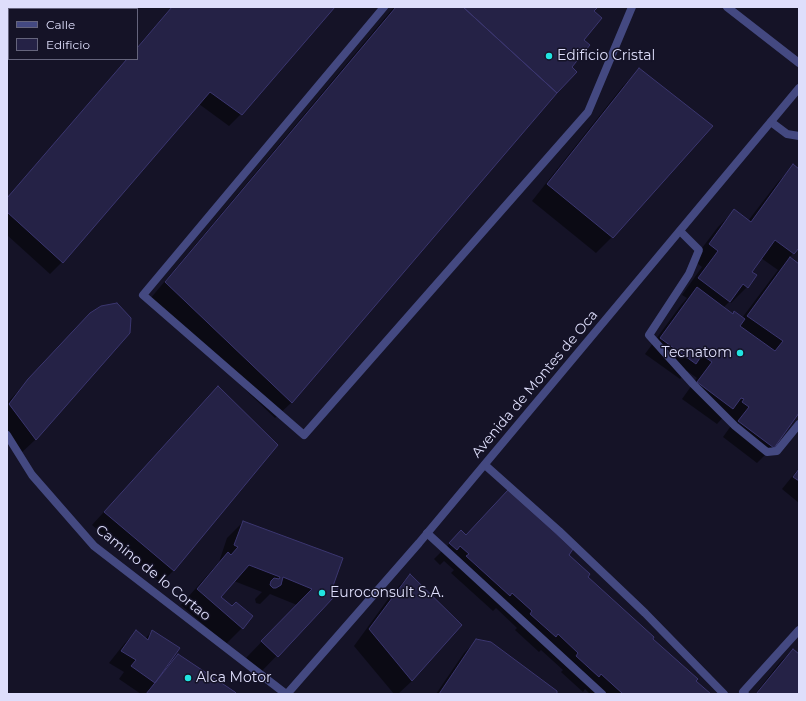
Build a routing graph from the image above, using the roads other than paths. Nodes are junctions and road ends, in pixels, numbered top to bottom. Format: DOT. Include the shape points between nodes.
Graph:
graph roads {
  1 [pos="384,7"];
  2 [pos="632,7"];
  3 [pos="727,7"];
  4 [pos="799,63"];
  5 [pos="799,88"];
  6 [pos="771,122"];
  7 [pos="799,136"];
  8 [pos="680,231"];
  9 [pos="799,424"];
  10 [pos="7,435"];
  11 [pos="485,464"];
  12 [pos="427,534"];
  13 [pos="799,630"];
  14 [pos="286,694"];
  15 [pos="602,694"];
  16 [pos="724,694"];
  17 [pos="745,694"];
  1 -- 2 [label="street" via="143,296 304,435 588,112"];
  3 -- 4 [label="street"];
  5 -- 6 [label="street, Avenida de Montes de Oca"];
  6 -- 7 [label="street" via="787,134"];
  6 -- 8 [label="street, Avenida de Montes de Oca"];
  8 -- 9 [label="street" via="699,250 688,274 649,335 735,426 767,452 776,451"];
  8 -- 11 [label="street, Avenida de Montes de Oca"];
  10 -- 14 [label="street, Camino de lo Cortao" via="32,475 94,546"];
  11 -- 12 [label="street, Avenida de Montes de Oca"];
  11 -- 16 [label="street" via="639,607"];
  12 -- 14 [label="street, Avenida de Montes de Oca"];
  12 -- 15 [label="street"];
  13 -- 17 [label="street" via="743,692"];
}
